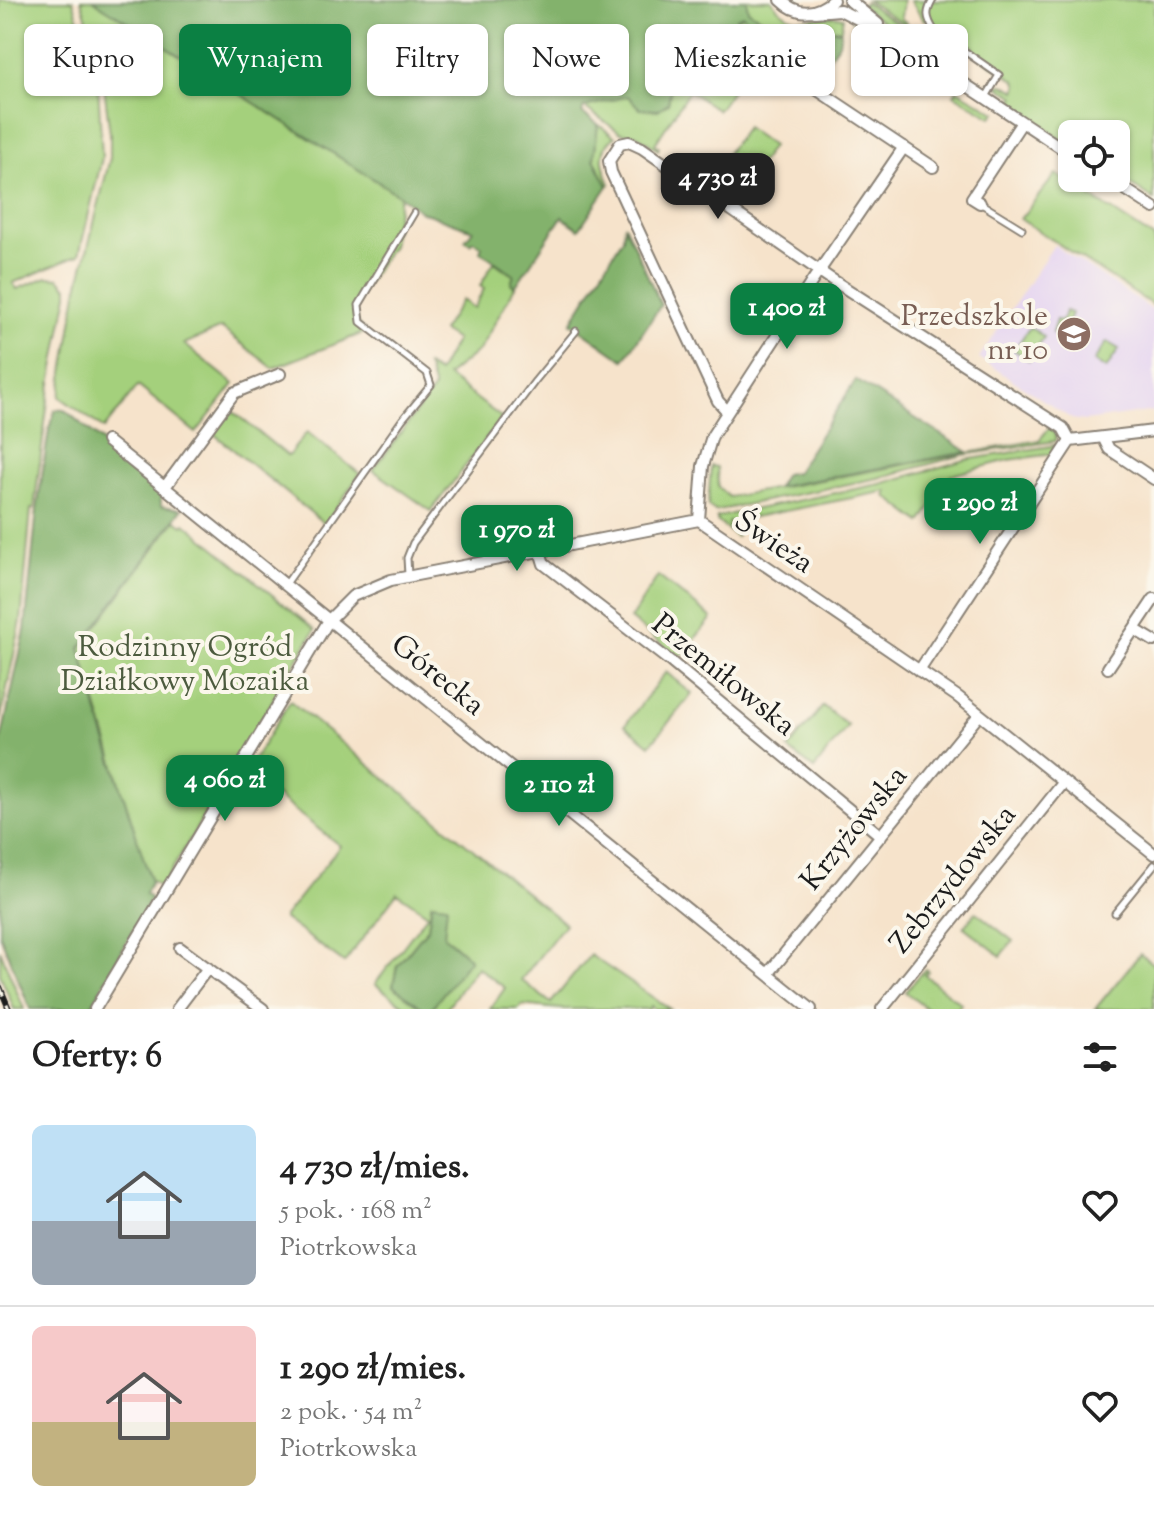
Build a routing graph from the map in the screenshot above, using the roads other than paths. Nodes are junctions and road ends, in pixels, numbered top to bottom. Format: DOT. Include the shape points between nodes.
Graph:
graph roads {
  1 [pos="781,0"];
  2 [pos="833,0"];
  3 [pos="849,0"];
  4 [pos="933,0"];
  5 [pos="815,12"];
  6 [pos="868,24"];
  7 [pos="878,24"];
  8 [pos="968,86"];
  9 [pos="827,96"];
  10 [pos="985,97"];
  11 [pos="1022,122"];
  12 [pos="1058,146"];
  13 [pos="904,147"];
  14 [pos="938,167"];
  15 [pos="1129,192"];
  16 [pos="980,203"];
  17 [pos="1154,208"];
  18 [pos="414,213"];
  19 [pos="1022,229"];
  20 [pos="820,271"];
  21 [pos="576,331"];
  22 [pos="280,374"];
  23 [pos="727,411"];
  24 [pos="1154,431"];
  25 [pos="1103,437"];
  26 [pos="107,441"];
  27 [pos="1070,441"];
  28 [pos="1154,479"];
  29 [pos="165,487"];
  30 [pos="699,520"];
  31 [pos="540,551"];
  32 [pos="408,576"];
  33 [pos="286,585"];
  34 [pos="1154,599"];
  35 [pos="329,620"];
  36 [pos="1134,629"];
  37 [pos="1154,641"];
  38 [pos="1108,668"];
  39 [pos="919,671"];
  40 [pos="979,715"];
  41 [pos="1064,782"];
  42 [pos="881,836"];
  43 [pos="1154,854"];
  44 [pos="1154,865"];
  45 [pos="1115,913"];
  46 [pos="180,948"];
  47 [pos="208,968"];
  48 [pos="768,974"];
  49 [pos="95,1009"];
  50 [pos="177,1009"];
  51 [pos="263,1009"];
  52 [pos="811,1009"];
  53 [pos="882,1009"];
  1 -- 5 [label="street" via="792,9"];
  2 -- 5 [label="street"];
  3 -- 7 [label="street"];
  4 -- 10 [label="lane" via="926,11 934,30 999,75"];
  5 -- 6 [label="street" via="840,10"];
  8 -- 10 [label="street"];
  9 -- 13 [label="street"];
  10 -- 11 [label="street"];
  11 -- 12 [label="street"];
  11 -- 16 [label="street" via="972,198"];
  13 -- 14 [label="street"];
  13 -- 20 [label="street, Świeża"];
  15 -- 17 [label="street"];
  16 -- 19 [label="lane"];
  18 -- 33 [label="lane" via="358,315 427,373 431,385"];
  20 -- 23 [label="street, Świeża"];
  20 -- 23 [label="street" via="642,148 624,143 611,155 611,172"];
  20 -- 27 [label="street" via="1063,428"];
  21 -- 32 [label="lane" via="413,543"];
  22 -- 29 [label="street" via="234,393"];
  23 -- 30 [label="street, Świeża" via="705,453"];
  24 -- 25 [label="street"];
  25 -- 27 [label="street"];
  25 -- 28 [label="street" via="1109,449"];
  26 -- 29 [label="street, Górecka"];
  27 -- 39 [label="street"];
  29 -- 33 [label="street, Górecka"];
  30 -- 31 [label="street"];
  30 -- 39 [label="street, Świeża"];
  31 -- 32 [label="street"];
  31 -- 42 [label="street, Przemiłowska" via="544,564"];
  32 -- 35 [label="street" via="353,596"];
  33 -- 35 [label="street, Górecka"];
  34 -- 36 [label="street"];
  35 -- 48 [label="street, Górecka"];
  35 -- 49 [label="street"];
  36 -- 37 [label="street"];
  36 -- 38 [label="street"];
  39 -- 40 [label="street, Świeża"];
  40 -- 41 [label="street, Świeża"];
  40 -- 42 [label="street, Krzyżowska"];
  41 -- 43 [label="street, Świeża"];
  41 -- 53 [label="street, Zebrzydowska"];
  42 -- 48 [label="street, Krzyżowska"];
  44 -- 45 [label="lane"];
  46 -- 47 [label="street"];
  47 -- 50 [label="street"];
  47 -- 51 [label="street"];
  48 -- 52 [label="street, Górecka"];
}
